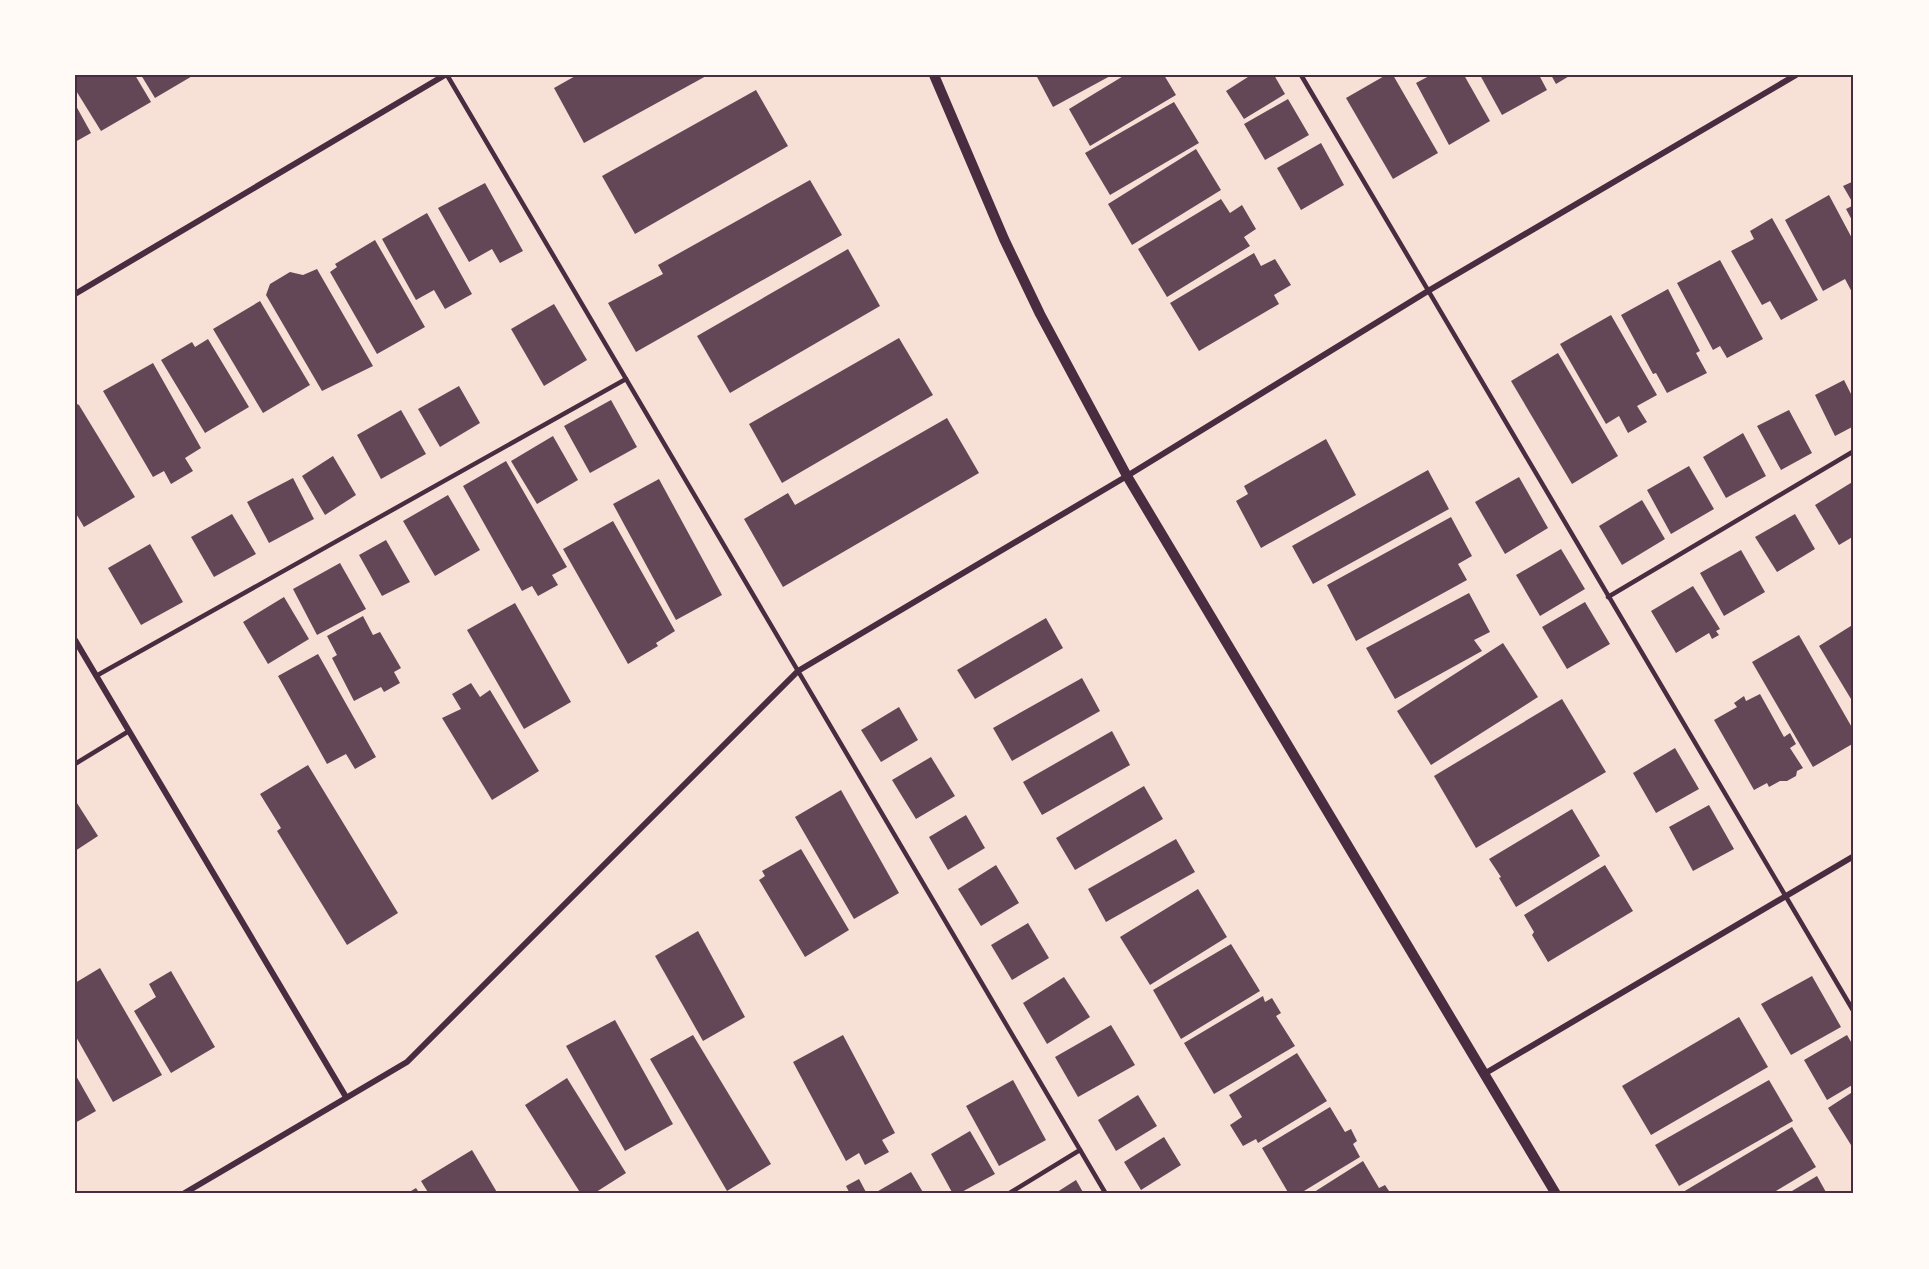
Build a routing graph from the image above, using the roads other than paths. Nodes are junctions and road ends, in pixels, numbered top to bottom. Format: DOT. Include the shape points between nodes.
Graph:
graph roads {
  1 [pos="446,75"];
  2 [pos="934,75"];
  3 [pos="1301,75"];
  4 [pos="1796,75"];
  5 [pos="1428,291"];
  6 [pos="75,294"];
  7 [pos="626,379"];
  8 [pos="1854,451"];
  9 [pos="1127,476"];
  10 [pos="1608,597"];
  11 [pos="75,640"];
  12 [pos="798,671"];
  13 [pos="96,676"];
  14 [pos="129,731"];
  15 [pos="75,764"];
  16 [pos="1854,856"];
  17 [pos="1786,897"];
  18 [pos="1854,1012"];
  19 [pos="1484,1074"];
  20 [pos="346,1097"];
  21 [pos="1080,1150"];
  22 [pos="183,1194"];
  23 [pos="1008,1194"];
  24 [pos="1106,1194"];
  25 [pos="1556,1194"];
  1 -- 6 [label="street"];
  1 -- 7 [label="lane"];
  2 -- 9 [label="street" via="1014,261"];
  3 -- 5 [label="lane"];
  4 -- 5 [label="street"];
  5 -- 9 [label="street"];
  5 -- 10 [label="lane"];
  7 -- 12 [label="lane"];
  7 -- 13 [label="lane"];
  8 -- 10 [label="lane"];
  9 -- 12 [label="street"];
  9 -- 19 [label="street"];
  10 -- 17 [label="lane"];
  11 -- 13 [label="street"];
  12 -- 20 [label="street" via="407,1062"];
  12 -- 21 [label="lane"];
  13 -- 14 [label="street"];
  14 -- 15 [label="lane"];
  14 -- 20 [label="street"];
  16 -- 17 [label="street"];
  17 -- 18 [label="lane"];
  17 -- 19 [label="street"];
  19 -- 25 [label="street"];
  20 -- 22 [label="street"];
  21 -- 23 [label="lane"];
  21 -- 24 [label="lane"];
}
